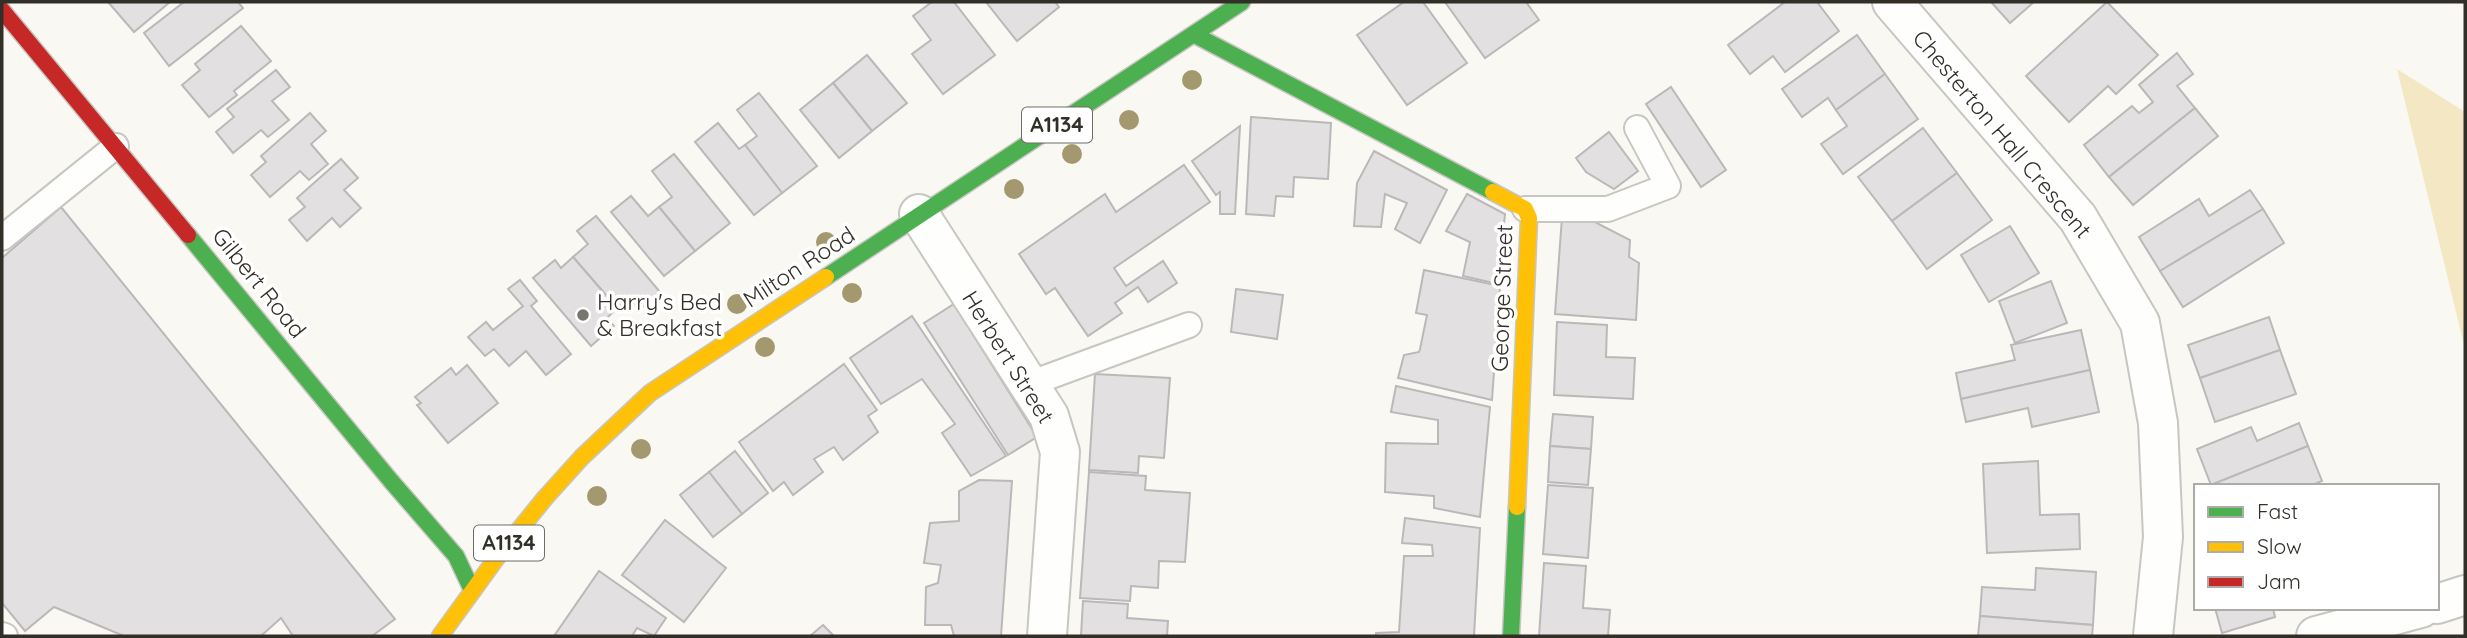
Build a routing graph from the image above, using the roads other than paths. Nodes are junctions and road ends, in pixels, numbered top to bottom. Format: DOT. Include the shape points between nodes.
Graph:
graph roads {
  1 [pos="1242,2"];
  2 [pos="1892,2"];
  3 [pos="2,10"];
  4 [pos="1195,35"];
  5 [pos="1637,128"];
  6 [pos="116,146"];
  7 [pos="1525,209"];
  8 [pos="919,214"];
  9 [pos="2,238"];
  10 [pos="1189,325"];
  11 [pos="1029,384"];
  12 [pos="472,590"];
  13 [pos="2465,596"];
  14 [pos="2439,603"];
  15 [pos="2414,610"];
  16 [pos="440,636"];
  17 [pos="1047,636"];
  18 [pos="1511,636"];
  19 [pos="2153,636"];
  20 [pos="2316,636"];
  1 -- 4 [label="street, Milton Road / A1134"];
  2 -- 19 [label="street, Chesterton Hall Crescent" via="2078,218 2140,324 2158,423 2164,537"];
  3 -- 6 [label="street, Gilbert Road"];
  4 -- 7 [label="street, George Street"];
  4 -- 8 [label="street, Milton Road / A1134"];
  5 -- 7 [label="lane" via="1668,186 1608,209"];
  6 -- 9 [label="lane"];
  6 -- 12 [label="street, Gilbert Road" via="456,556"];
  7 -- 18 [label="street, George Street" via="1530,218"];
  8 -- 11 [label="street, Herbert Street"];
  8 -- 12 [label="street, Milton Road / A1134" via="650,393 564,476"];
  10 -- 11 [label="lane"];
  11 -- 17 [label="street, Herbert Street" via="1049,416 1060,452"];
  12 -- 16 [label="street, Milton Road / A1134"];
  13 -- 14 [label="street"];
  15 -- 20 [label="street"];
}
